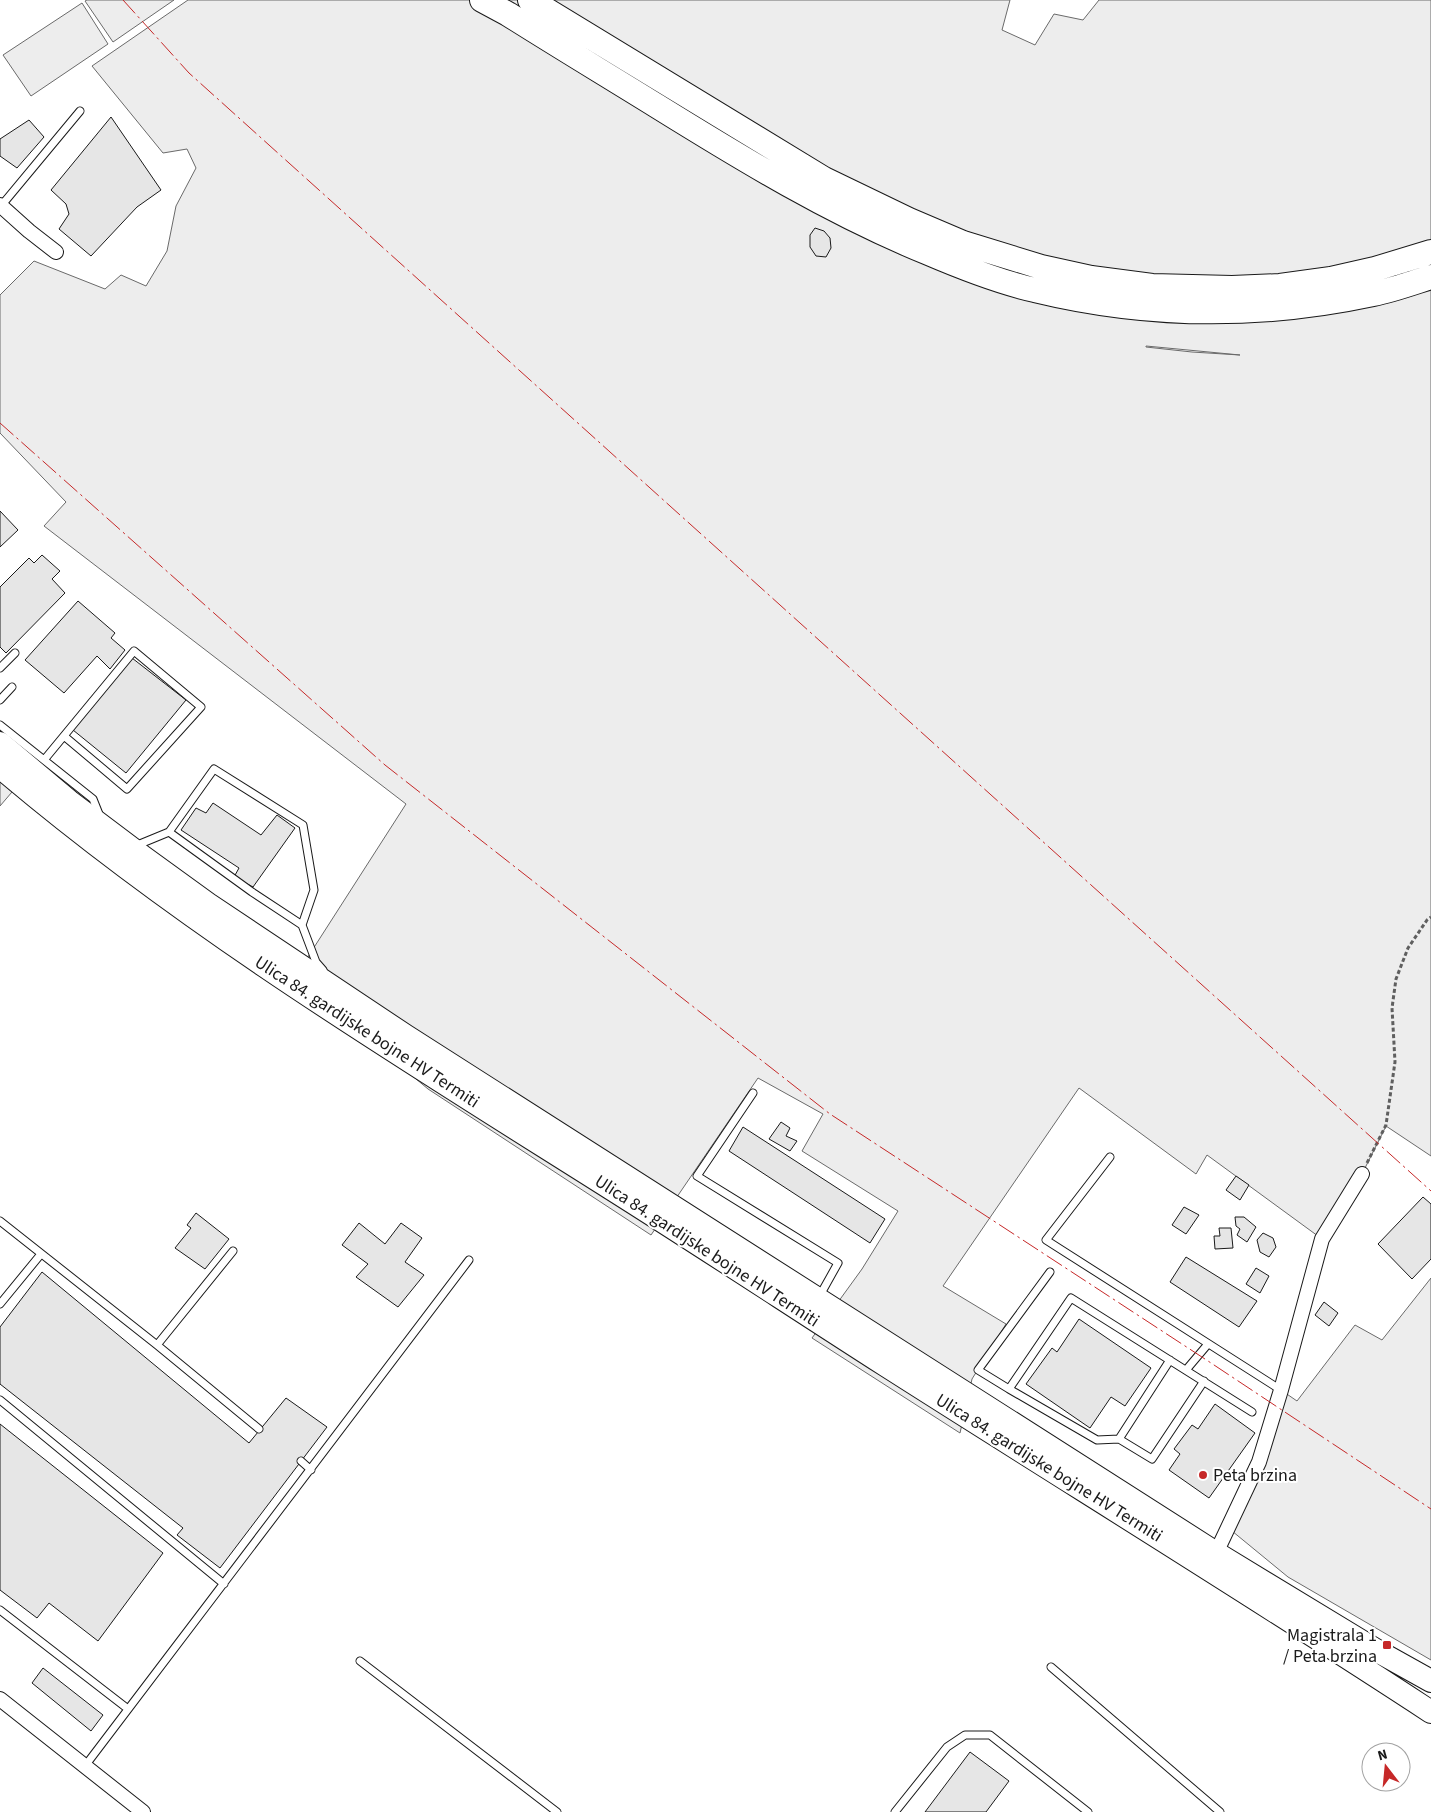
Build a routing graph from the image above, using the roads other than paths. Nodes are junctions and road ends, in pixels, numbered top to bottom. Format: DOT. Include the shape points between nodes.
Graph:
graph roads {
  1 [pos="482,0"];
  2 [pos="530,0"];
  3 [pos="80,111"];
  4 [pos="1,205"];
  5 [pos="56,252"];
  6 [pos="1431,252"];
  7 [pos="1431,277"];
  8 [pos="15,653"];
  9 [pos="0,668"];
  10 [pos="12,687"];
  11 [pos="0,700"];
  12 [pos="0,725"];
  13 [pos="64,736"];
  14 [pos="0,743"];
  15 [pos="44,760"];
  16 [pos="0,767"];
  17 [pos="105,828"];
  18 [pos="169,832"];
  19 [pos="130,848"];
  20 [pos="302,926"];
  21 [pos="330,975"];
  22 [pos="358,994"];
  23 [pos="434,1054"];
  24 [pos="753,1093"];
  25 [pos="1110,1157"];
  26 [pos="1362,1174"];
  27 [pos="0,1221"];
  28 [pos="232,1251"];
  29 [pos="41,1254"];
  30 [pos="470,1260"];
  31 [pos="1050,1272"];
  32 [pos="818,1300"];
  33 [pos="0,1304"];
  34 [pos="1208,1344"];
  35 [pos="157,1345"];
  36 [pos="1170,1360"];
  37 [pos="1186,1370"];
  38 [pos="1204,1381"];
  39 [pos="1009,1389"];
  40 [pos="1281,1390"];
  41 [pos="0,1400"];
  42 [pos="1252,1412"];
  43 [pos="259,1430"];
  44 [pos="1119,1439"];
  45 [pos="301,1462"];
  46 [pos="311,1470"];
  47 [pos="1216,1554"];
  48 [pos="224,1584"];
  49 [pos="0,1610"];
  50 [pos="360,1661"];
  51 [pos="1051,1667"];
  52 [pos="1431,1681"];
  53 [pos="0,1699"];
  54 [pos="128,1709"];
  55 [pos="1431,1712"];
  56 [pos="85,1766"];
  57 [pos="143,1812"];
  58 [pos="557,1812"];
  59 [pos="895,1812"];
  60 [pos="1088,1812"];
  61 [pos="1220,1812"];
  1 -- 7 [label="highway" via="810,197 885,235 964,268 1033,290 1165,311 1219,312 1337,301 1376,294"];
  2 -- 6 [label="highway" via="824,179 963,243 1041,267 1152,286 1232,288 1331,278"];
  3 -- 4 [label="lane"];
  4 -- 5 [label="street"];
  8 -- 9 [label="lane"];
  10 -- 11 [label="lane"];
  12 -- 15 [label="lane"];
  13 -- 13 [label="lane" via="134,651 201,707 127,789"];
  13 -- 15 [label="lane"];
  14 -- 17 [label="main road, Ulica 84. gardijske bojne HV Termiti"];
  15 -- 17 [label="lane" via="93,799"];
  16 -- 55 [label="main road, Ulica 84. gardijske bojne HV Termiti" via="130,870 297,989 885,1365 1223,1576"];
  17 -- 19 [label="main road, Ulica 84. gardijske bojne HV Termiti"];
  18 -- 19 [label="lane"];
  18 -- 20 [label="lane"];
  18 -- 20 [label="lane" via="214,769 303,825 314,890"];
  19 -- 23 [label="main road, Ulica 84. gardijske bojne HV Termiti" via="216,910"];
  20 -- 21 [label="lane" via="316,962"];
  22 -- 23 [label="lane" via="408,1030"];
  23 -- 32 [label="main road, Ulica 84. gardijske bojne HV Termiti"];
  24 -- 32 [label="lane" via="697,1176 838,1263"];
  25 -- 34 [label="lane" via="1046,1240"];
  26 -- 40 [label="street" via="1322,1238"];
  27 -- 29 [label="lane"];
  28 -- 35 [label="lane"];
  29 -- 33 [label="lane"];
  29 -- 35 [label="lane"];
  30 -- 46 [label="lane"];
  31 -- 39 [label="lane" via="978,1370"];
  32 -- 47 [label="main road, Ulica 84. gardijske bojne HV Termiti"];
  34 -- 37 [label="lane"];
  34 -- 40 [label="lane"];
  35 -- 43 [label="lane"];
  36 -- 37 [label="lane"];
  36 -- 39 [label="lane" via="1071,1298"];
  36 -- 44 [label="lane"];
  37 -- 38 [label="lane"];
  38 -- 42 [label="lane"];
  38 -- 44 [label="lane" via="1152,1459"];
  39 -- 44 [label="lane" via="1097,1440"];
  40 -- 47 [label="street" via="1259,1462"];
  41 -- 48 [label="lane"];
  45 -- 46 [label="lane"];
  46 -- 48 [label="lane"];
  47 -- 52 [label="main road, Ulica 84. gardijske bojne HV Termiti"];
  48 -- 54 [label="lane"];
  49 -- 54 [label="lane"];
  50 -- 58 [label="lane"];
  51 -- 61 [label="lane"];
  53 -- 56 [label="street"];
  54 -- 56 [label="lane"];
  56 -- 57 [label="street"];
  59 -- 60 [label="lane" via="947,1747 965,1735 990,1735"];
}
